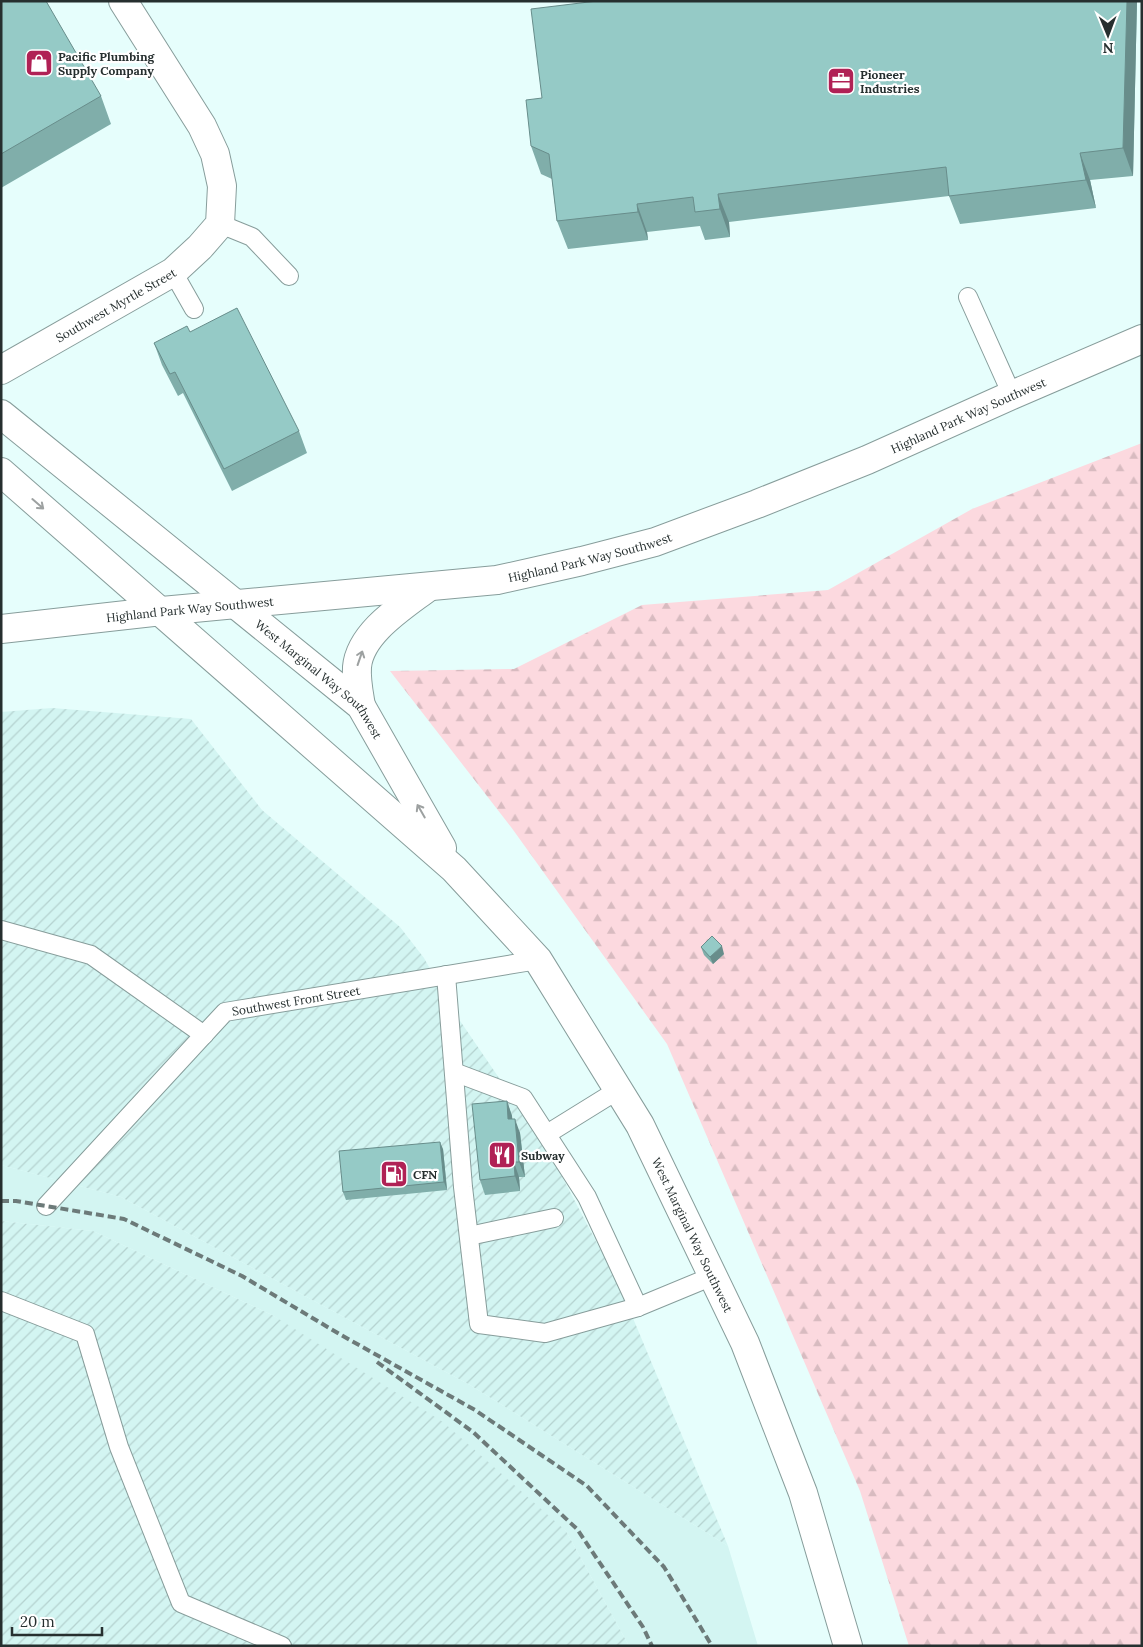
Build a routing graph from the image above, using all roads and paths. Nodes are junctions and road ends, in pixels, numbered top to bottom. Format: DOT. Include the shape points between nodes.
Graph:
graph roads {
  1 [pos="123,1"];
  2 [pos="220,224"];
  3 [pos="173,272"];
  4 [pos="289,276"];
  5 [pos="968,297"];
  6 [pos="194,309"];
  7 [pos="1142,339"];
  8 [pos="1,370"];
  9 [pos="1012,395"];
  10 [pos="1,414"];
  11 [pos="1,472"];
  12 [pos="426,588"];
  13 [pos="236,604"];
  14 [pos="162,611"];
  15 [pos="1,629"];
  16 [pos="361,706"];
  17 [pos="454,869"];
  18 [pos="1,930"];
  19 [pos="538,960"];
  20 [pos="446,976"];
  21 [pos="204,1035"];
  22 [pos="454,1072"];
  23 [pos="618,1090"];
  24 [pos="546,1134"];
  25 [pos="46,1206"];
  26 [pos="554,1218"];
  27 [pos="469,1236"];
  28 [pos="713,1276"];
  29 [pos="1,1301"];
  30 [pos="638,1307"];
  31 [pos="282,1646"];
  32 [pos="848,1646"];
  1 -- 2 [label="main road" via="202,126 215,154 222,186"];
  2 -- 3 [label="main road, Southwest Myrtle Street"];
  2 -- 4 [label="lane" via="252,237"];
  3 -- 6 [label="lane"];
  3 -- 8 [label="main road, Southwest Myrtle Street"];
  5 -- 9 [label="lane"];
  7 -- 9 [label="main road, Highland Park Way Southwest"];
  9 -- 12 [label="main road, Highland Park Way Southwest" via="867,460 655,542 497,580"];
  10 -- 13 [label="main road, West Marginal Way Southwest"];
  11 -- 14 [label="main road, West Marginal Way Southwest, one-way"];
  12 -- 13 [label="main road, Highland Park Way Southwest"];
  16 -- 12 [label="main road, one-way" via="357,666 363,649 376,628"];
  13 -- 14 [label="main road, Highland Park Way Southwest"];
  13 -- 16 [label="main road, West Marginal Way Southwest"];
  14 -- 15 [label="main road, Highland Park Way Southwest"];
  14 -- 17 [label="main road, West Marginal Way Southwest"];
  17 -- 16 [label="main road, West Marginal Way Southwest, one-way"];
  17 -- 19 [label="main road, West Marginal Way Southwest"];
  18 -- 21 [label="lane" via="91,955"];
  19 -- 20 [label="lane, Southwest Front Street"];
  19 -- 23 [label="main road, West Marginal Way Southwest"];
  20 -- 21 [label="lane, Southwest Front Street" via="226,1012"];
  20 -- 22 [label="lane"];
  21 -- 25 [label="lane, Southwest Front Street"];
  22 -- 24 [label="lane" via="523,1098"];
  22 -- 27 [label="lane"];
  23 -- 24 [label="lane"];
  23 -- 28 [label="main road, West Marginal Way Southwest" via="640,1125"];
  24 -- 30 [label="lane" via="587,1197"];
  26 -- 27 [label="lane"];
  27 -- 30 [label="lane" via="478,1324 545,1333"];
  28 -- 30 [label="lane"];
  28 -- 32 [label="main road, West Marginal Way Southwest" via="745,1344 804,1493"];
  29 -- 31 [label="lane" via="85,1334 119,1447 181,1603"];
}
